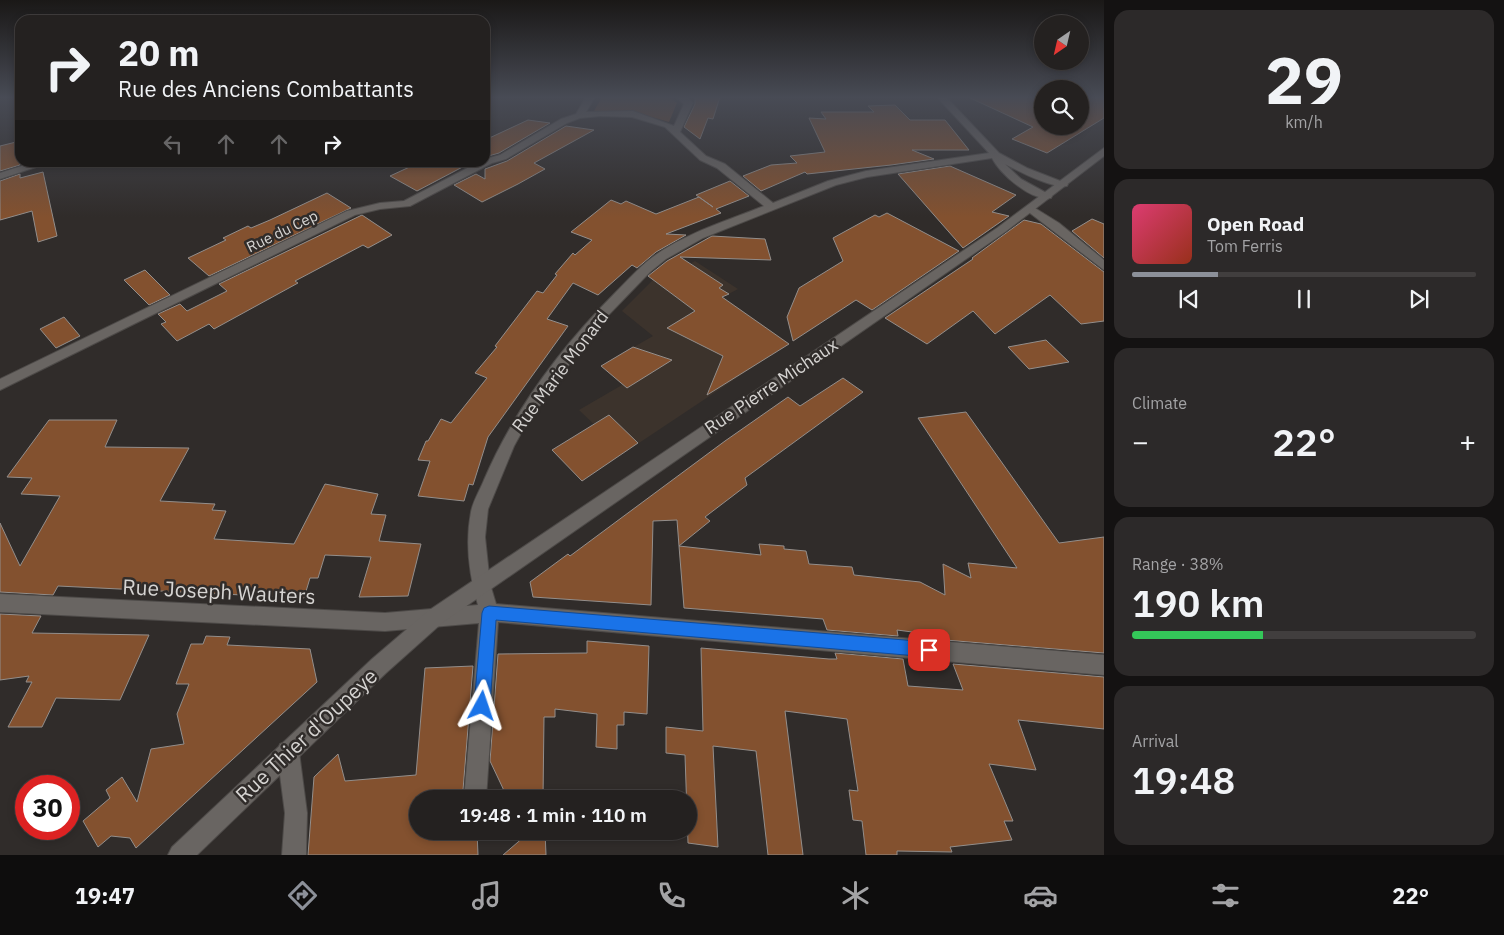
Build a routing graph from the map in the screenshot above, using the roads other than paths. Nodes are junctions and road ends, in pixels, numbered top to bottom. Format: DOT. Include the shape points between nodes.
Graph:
graph roads {
  1 [pos="539,137"];
  2 [pos="680,137"];
  3 [pos="980,137"];
  4 [pos="1104,151"];
  5 [pos="996,155"];
  6 [pos="490,162"];
  7 [pos="30,167"];
  8 [pos="481,167"];
  9 [pos="0,176"];
  10 [pos="1063,184"];
  11 [pos="1046,196"];
  12 [pos="772,207"];
  13 [pos="1030,208"];
  14 [pos="1104,266"];
  15 [pos="0,385"];
  16 [pos="481,584"];
  17 [pos="0,603"];
  18 [pos="489,613"];
  19 [pos="435,617"];
  20 [pos="1104,665"];
  21 [pos="288,752"];
  22 [pos="476,790"];
  23 [pos="180,855"];
  24 [pos="294,855"];
  1 -- 6 [label="street, Rue du Cep"];
  2 -- 12 [label="street, Rue du Cep" via="703,158 720,166"];
  3 -- 5 [label="street"];
  4 -- 10 [label="street, Rue Pierre Michaux"];
  5 -- 10 [label="street" via="1023,170"];
  5 -- 11 [label="street" via="999,165 1008,175"];
  5 -- 12 [label="street, Rue Marie Monard" via="848,178"];
  7 -- 9 [label="street"];
  8 -- 15 [label="street, Rue du Cep" via="406,204 351,213"];
  10 -- 11 [label="street, Rue Pierre Michaux"];
  11 -- 13 [label="street, Rue Pierre Michaux"];
  12 -- 16 [label="street, Rue Marie Monard" via="699,236 662,256 597,316 574,345 507,444 480,509 476,537"];
  13 -- 14 [label="street"];
  13 -- 16 [label="street, Rue Pierre Michaux"];
  16 -- 18 [label="street, Rue Marie Monard"];
  16 -- 19 [label="street, Rue Pierre Michaux"];
  17 -- 19 [label="street, Rue Joseph Wauters" via="385,622"];
  18 -- 19 [label="street, Rue Joseph Wauters"];
  18 -- 20 [label="street, Rue Joseph Wauters"];
  18 -- 22 [label="street, Rue Marie Monard"];
  19 -- 21 [label="street, Rue Thier d'Oupeye"];
  21 -- 23 [label="street, Rue Thier d'Oupeye"];
  21 -- 24 [label="street" via="296,813"];
}
